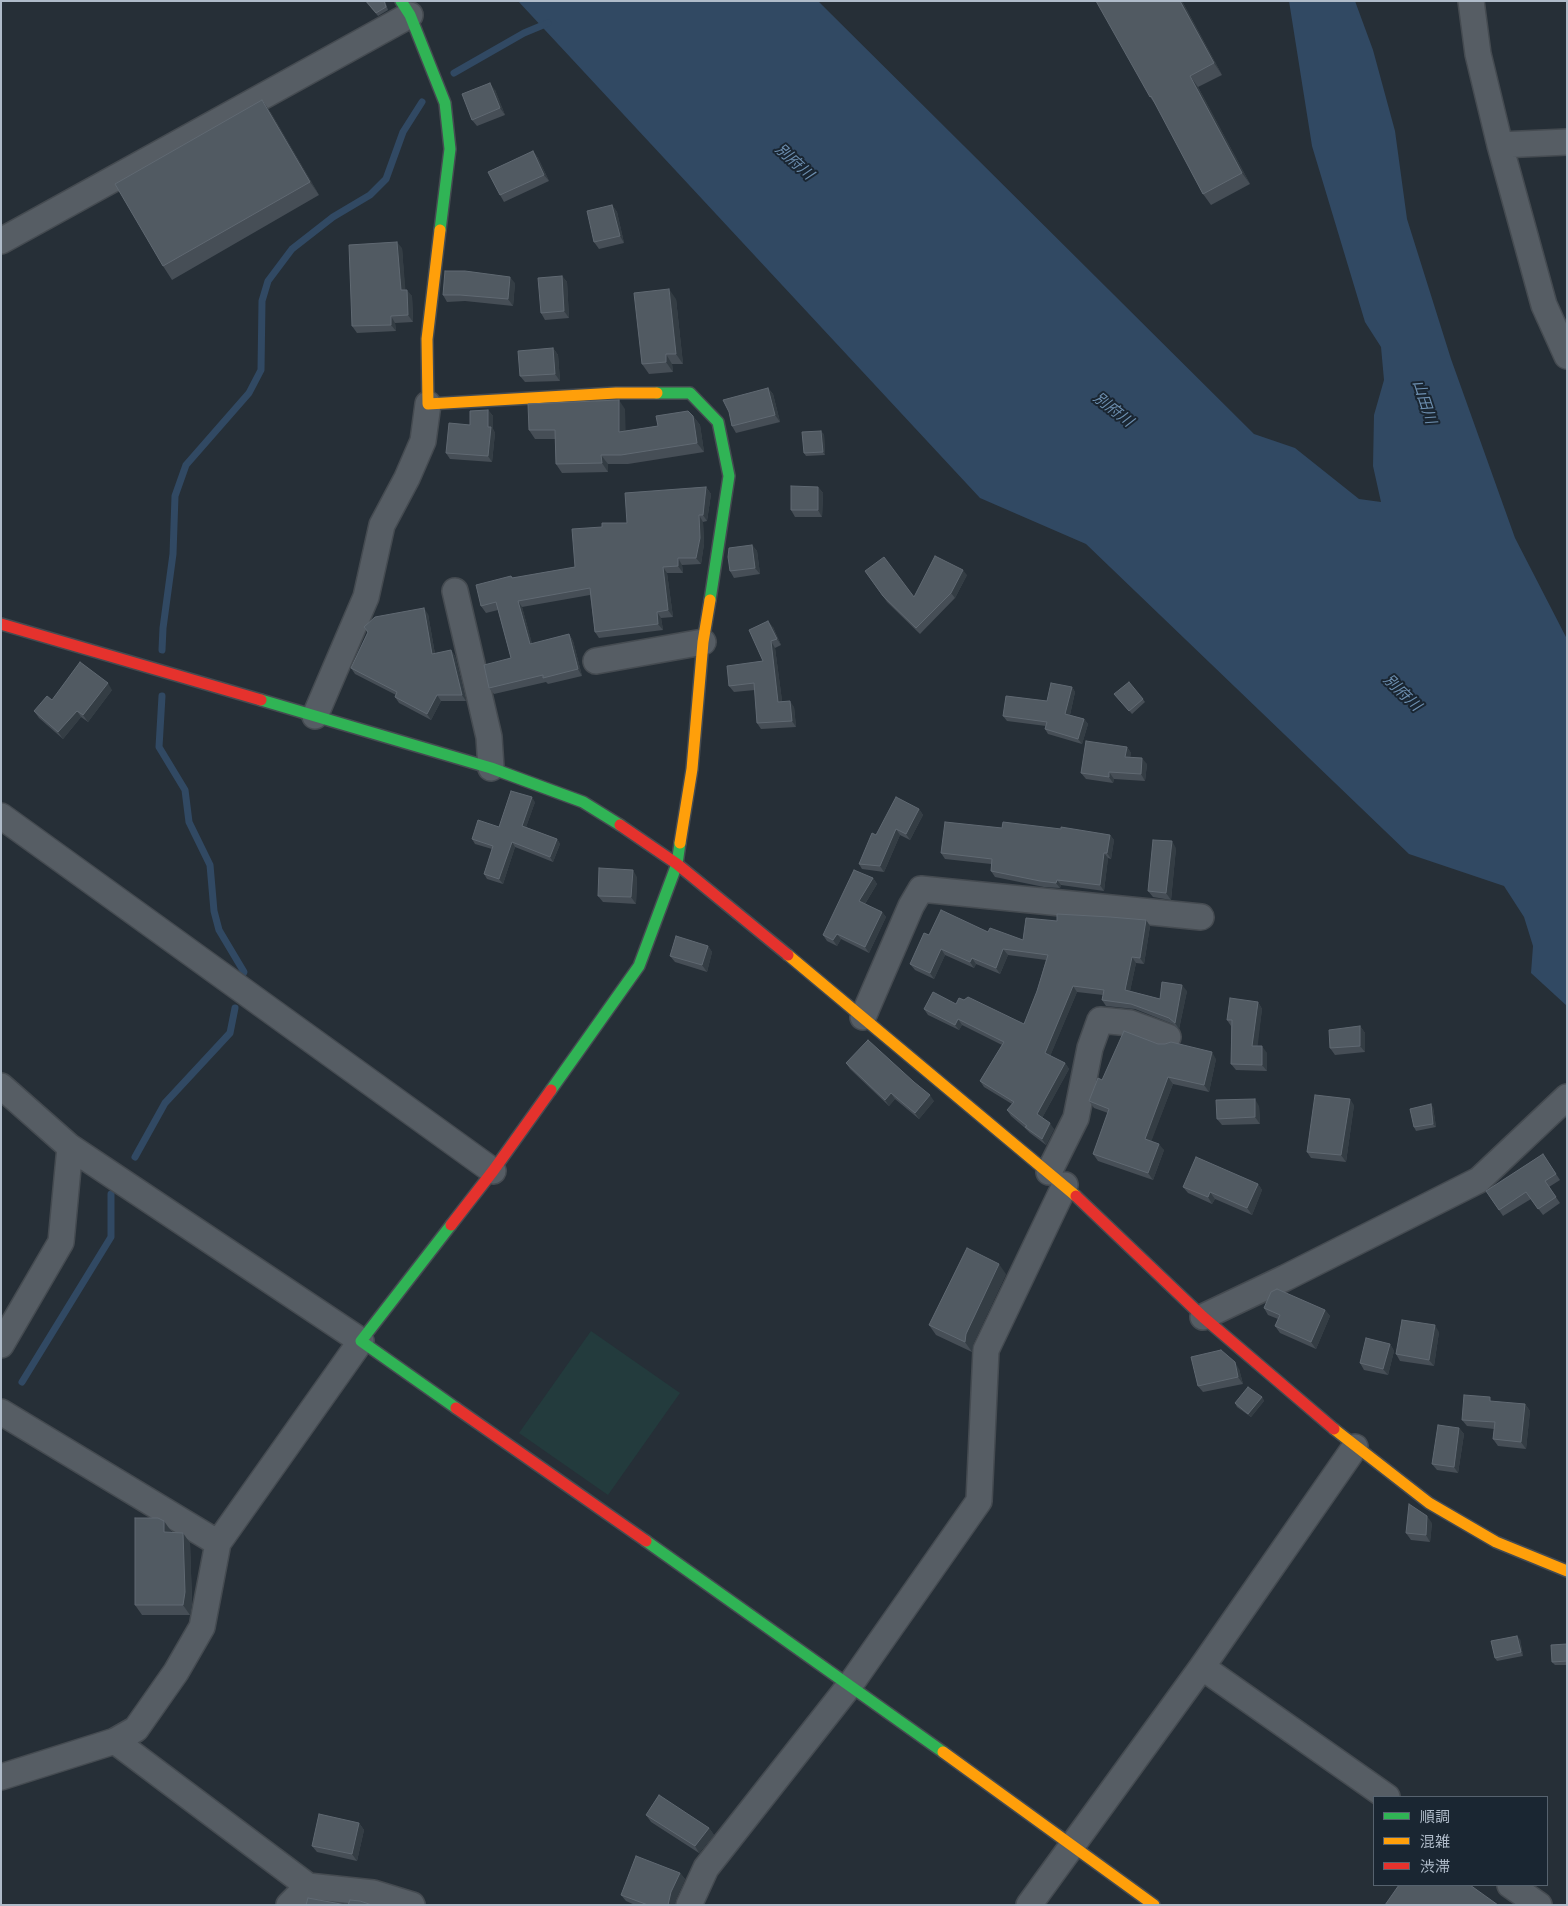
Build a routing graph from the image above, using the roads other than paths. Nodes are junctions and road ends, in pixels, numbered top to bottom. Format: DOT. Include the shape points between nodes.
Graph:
graph roads {
  1 [pos="1470,1"];
  2 [pos="406,8"];
  3 [pos="1567,142"];
  4 [pos="1500,145"];
  5 [pos="1,241"];
  6 [pos="1567,356"];
  7 [pos="428,404"];
  8 [pos="454,591"];
  9 [pos="1,624"];
  10 [pos="703,642"];
  11 [pos="596,661"];
  12 [pos="315,716"];
  13 [pos="491,768"];
  14 [pos="1,816"];
  15 [pos="678,864"];
  16 [pos="1202,917"];
  17 [pos="863,1017"];
  18 [pos="1168,1037"];
  19 [pos="1,1086"];
  20 [pos="1567,1097"];
  21 [pos="70,1147"];
  22 [pos="493,1171"];
  23 [pos="1057,1178"];
  24 [pos="1203,1317"];
  25 [pos="361,1341"];
  26 [pos="1,1345"];
  27 [pos="1,1412"];
  28 [pos="1355,1446"];
  29 [pos="218,1544"];
  30 [pos="1567,1570"];
  31 [pos="1202,1667"];
  32 [pos="850,1685"];
  33 [pos="115,1741"];
  34 [pos="1,1777"];
  35 [pos="1385,1796"];
  36 [pos="1071,1846"];
  37 [pos="308,1886"];
  38 [pos="1511,1886"];
  39 [pos="289,1905"];
  40 [pos="412,1905"];
  41 [pos="689,1905"];
  42 [pos="1029,1905"];
  43 [pos="1154,1905"];
  44 [pos="1539,1905"];
  1 -- 4 [label="street" via="1478,54"];
  2 -- 5 [label="street"];
  2 -- 7 [label="street" via="445,103 450,149 426,339"];
  3 -- 4 [label="street"];
  4 -- 6 [label="street" via="1544,305"];
  7 -- 10 [label="street" via="616,393 690,393 718,422 729,476"];
  7 -- 12 [label="street" via="423,440 382,524 366,597"];
  8 -- 13 [label="street" via="490,737"];
  9 -- 12 [label="street"];
  10 -- 11 [label="street"];
  10 -- 15 [label="street" via="692,769"];
  12 -- 13 [label="street"];
  13 -- 15 [label="street" via="583,802"];
  14 -- 22 [label="street"];
  15 -- 17 [label="street"];
  15 -- 22 [label="street" via="639,966"];
  16 -- 17 [label="street" via="921,889"];
  17 -- 23 [label="street"];
  18 -- 23 [label="street" via="1130,1023 1100,1020 1090,1048 1076,1118"];
  19 -- 21 [label="street"];
  20 -- 24 [label="street" via="1479,1180"];
  21 -- 25 [label="street"];
  21 -- 26 [label="street" via="61,1242"];
  22 -- 25 [label="street"];
  23 -- 24 [label="street"];
  23 -- 32 [label="street" via="986,1350 979,1501"];
  24 -- 28 [label="street"];
  25 -- 29 [label="street"];
  25 -- 32 [label="street"];
  27 -- 29 [label="street"];
  28 -- 30 [label="street" via="1428,1502 1496,1542"];
  28 -- 31 [label="street"];
  29 -- 33 [label="street" via="202,1627 176,1672 136,1729"];
  31 -- 35 [label="street"];
  31 -- 36 [label="street"];
  32 -- 36 [label="street"];
  32 -- 41 [label="street" via="706,1868"];
  33 -- 34 [label="street"];
  33 -- 37 [label="street"];
  36 -- 42 [label="street"];
  36 -- 43 [label="street"];
  37 -- 39 [label="street"];
  37 -- 40 [label="street" via="373,1893"];
  38 -- 44 [label="street"];
}
